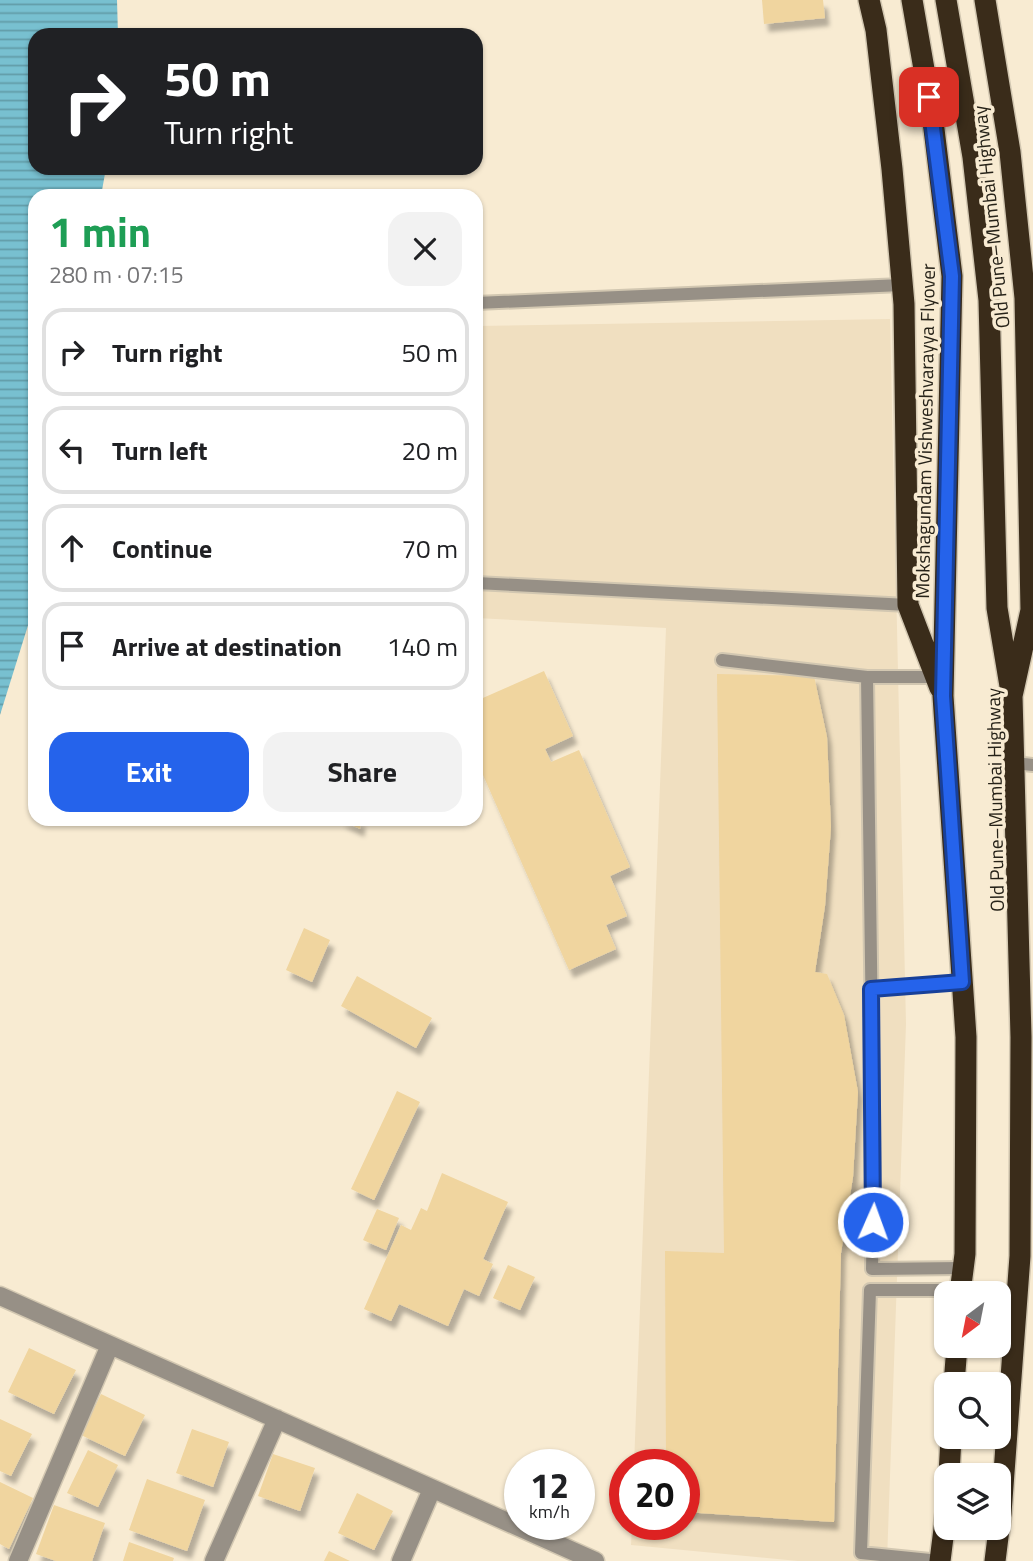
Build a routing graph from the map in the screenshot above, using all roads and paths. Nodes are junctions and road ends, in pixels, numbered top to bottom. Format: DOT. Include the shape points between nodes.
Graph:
graph roads {
  1 [pos="869,0"];
  2 [pos="912,0"];
  3 [pos="946,0"];
  4 [pos="985,0"];
  5 [pos="1028,272"];
  6 [pos="902,285"];
  7 [pos="483,303"];
  8 [pos="1031,512"];
  9 [pos="483,583"];
  10 [pos="908,605"];
  11 [pos="722,660"];
  12 [pos="867,677"];
  13 [pos="940,687"];
  14 [pos="1012,696"];
  15 [pos="1024,764"];
  16 [pos="962,982"];
  17 [pos="871,989"];
  18 [pos="962,1268"];
  19 [pos="961,1281"];
  20 [pos="934,1291"];
  21 [pos="0,1296"];
  22 [pos="110,1345"];
  23 [pos="277,1419"];
  24 [pos="432,1489"];
  25 [pos="943,1540"];
  26 [pos="18,1561"];
  27 [pos="214,1561"];
  28 [pos="401,1561"];
  29 [pos="595,1561"];
  30 [pos="940,1561"];
  31 [pos="995,1561"];
  1 -- 6 [label="highway" via="876,30"];
  2 -- 13 [label="highway, Mokshagundam Vishweshvarayya Flyover" via="952,276"];
  3 -- 14 [label="highway" via="973,157 989,300 997,608"];
  4 -- 5 [label="highway, Old Pune–Mumbai Highway"];
  5 -- 8 [label="highway, Old Pune–Mumbai Highway"];
  6 -- 7 [label="lane"];
  6 -- 10 [label="highway"];
  8 -- 14 [label="highway, Old Pune–Mumbai Highway" via="1031,610"];
  9 -- 10 [label="lane"];
  10 -- 13 [label="highway"];
  11 -- 12 [label="lane"];
  12 -- 13 [label="lane"];
  12 -- 17 [label="lane"];
  13 -- 16 [label="highway, Old Pune–Mumbai Highway"];
  14 -- 15 [label="highway, Old Pune–Mumbai Highway"];
  15 -- 31 [label="highway, Old Pune–Mumbai Highway" via="1020,1256"];
  16 -- 17 [label="lane"];
  16 -- 18 [label="highway, Old Pune–Mumbai Highway" via="966,1050"];
  17 -- 18 [label="lane" via="872,1269"];
  18 -- 19 [label="highway, Old Pune–Mumbai Highway"];
  20 -- 30 [label="lane" via="870,1290 862,1553"];
  21 -- 22 [label="street"];
  22 -- 23 [label="street"];
  22 -- 26 [label="street"];
  23 -- 24 [label="street"];
  23 -- 27 [label="street"];
  24 -- 28 [label="street"];
  24 -- 29 [label="street"];
  25 -- 30 [label="highway"];
}
